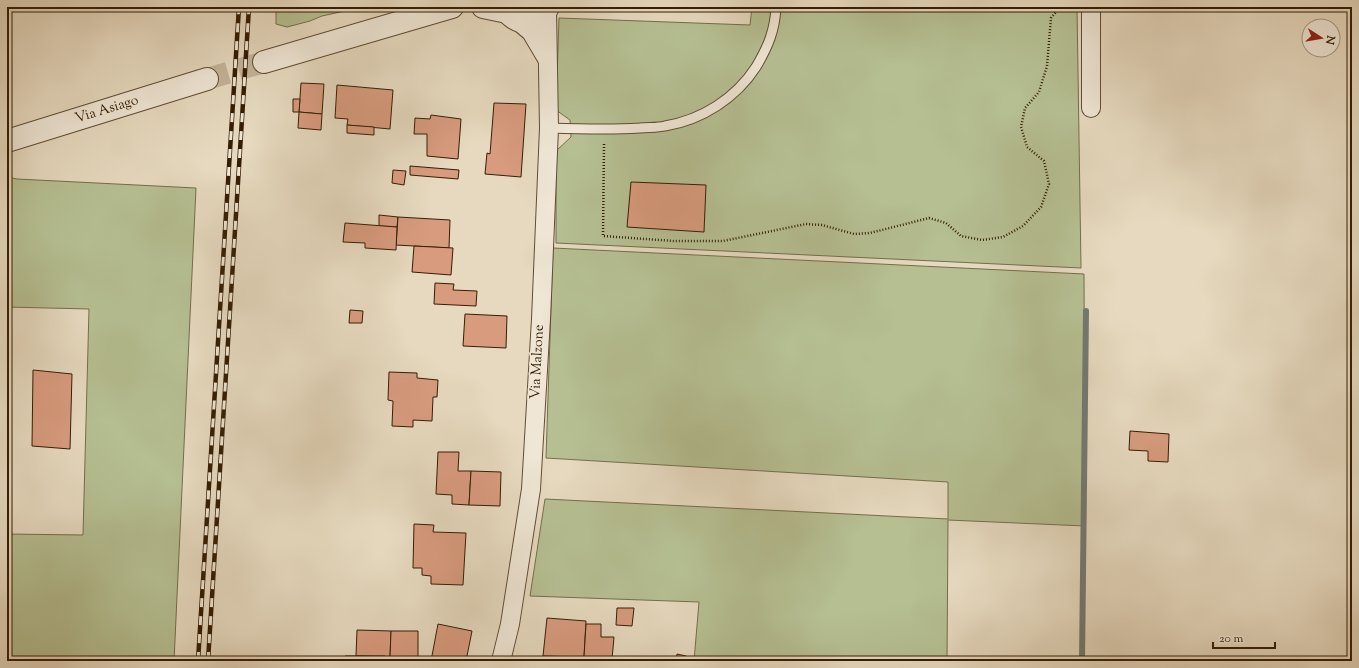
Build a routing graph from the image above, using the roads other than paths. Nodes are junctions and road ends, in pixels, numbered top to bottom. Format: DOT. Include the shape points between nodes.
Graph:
graph roads {
  1 [pos="452,7"];
  2 [pos="483,7"];
  3 [pos="776,7"];
  4 [pos="1090,7"];
  5 [pos="548,8"];
  6 [pos="509,13"];
  7 [pos="547,60"];
  8 [pos="264,62"];
  9 [pos="207,79"];
  10 [pos="1091,108"];
  11 [pos="549,128"];
  12 [pos="7,141"];
  13 [pos="501,661"];
  1 -- 8 [label="street"];
  2 -- 6 [label="street"];
  3 -- 11 [label="lane" via="770,41 748,79 732,95 710,110 689,120 664,126"];
  4 -- 10 [label="street"];
  5 -- 6 [label="street, Via Malzone" via="542,16 526,22"];
  5 -- 7 [label="street, Via Malzone"];
  6 -- 7 [label="street, Via Malzone" via="531,32"];
  7 -- 11 [label="street, Via Malzone"];
  9 -- 12 [label="street, Via Asiago"];
  11 -- 13 [label="street, Via Malzone" via="531,489 510,624"];
}
